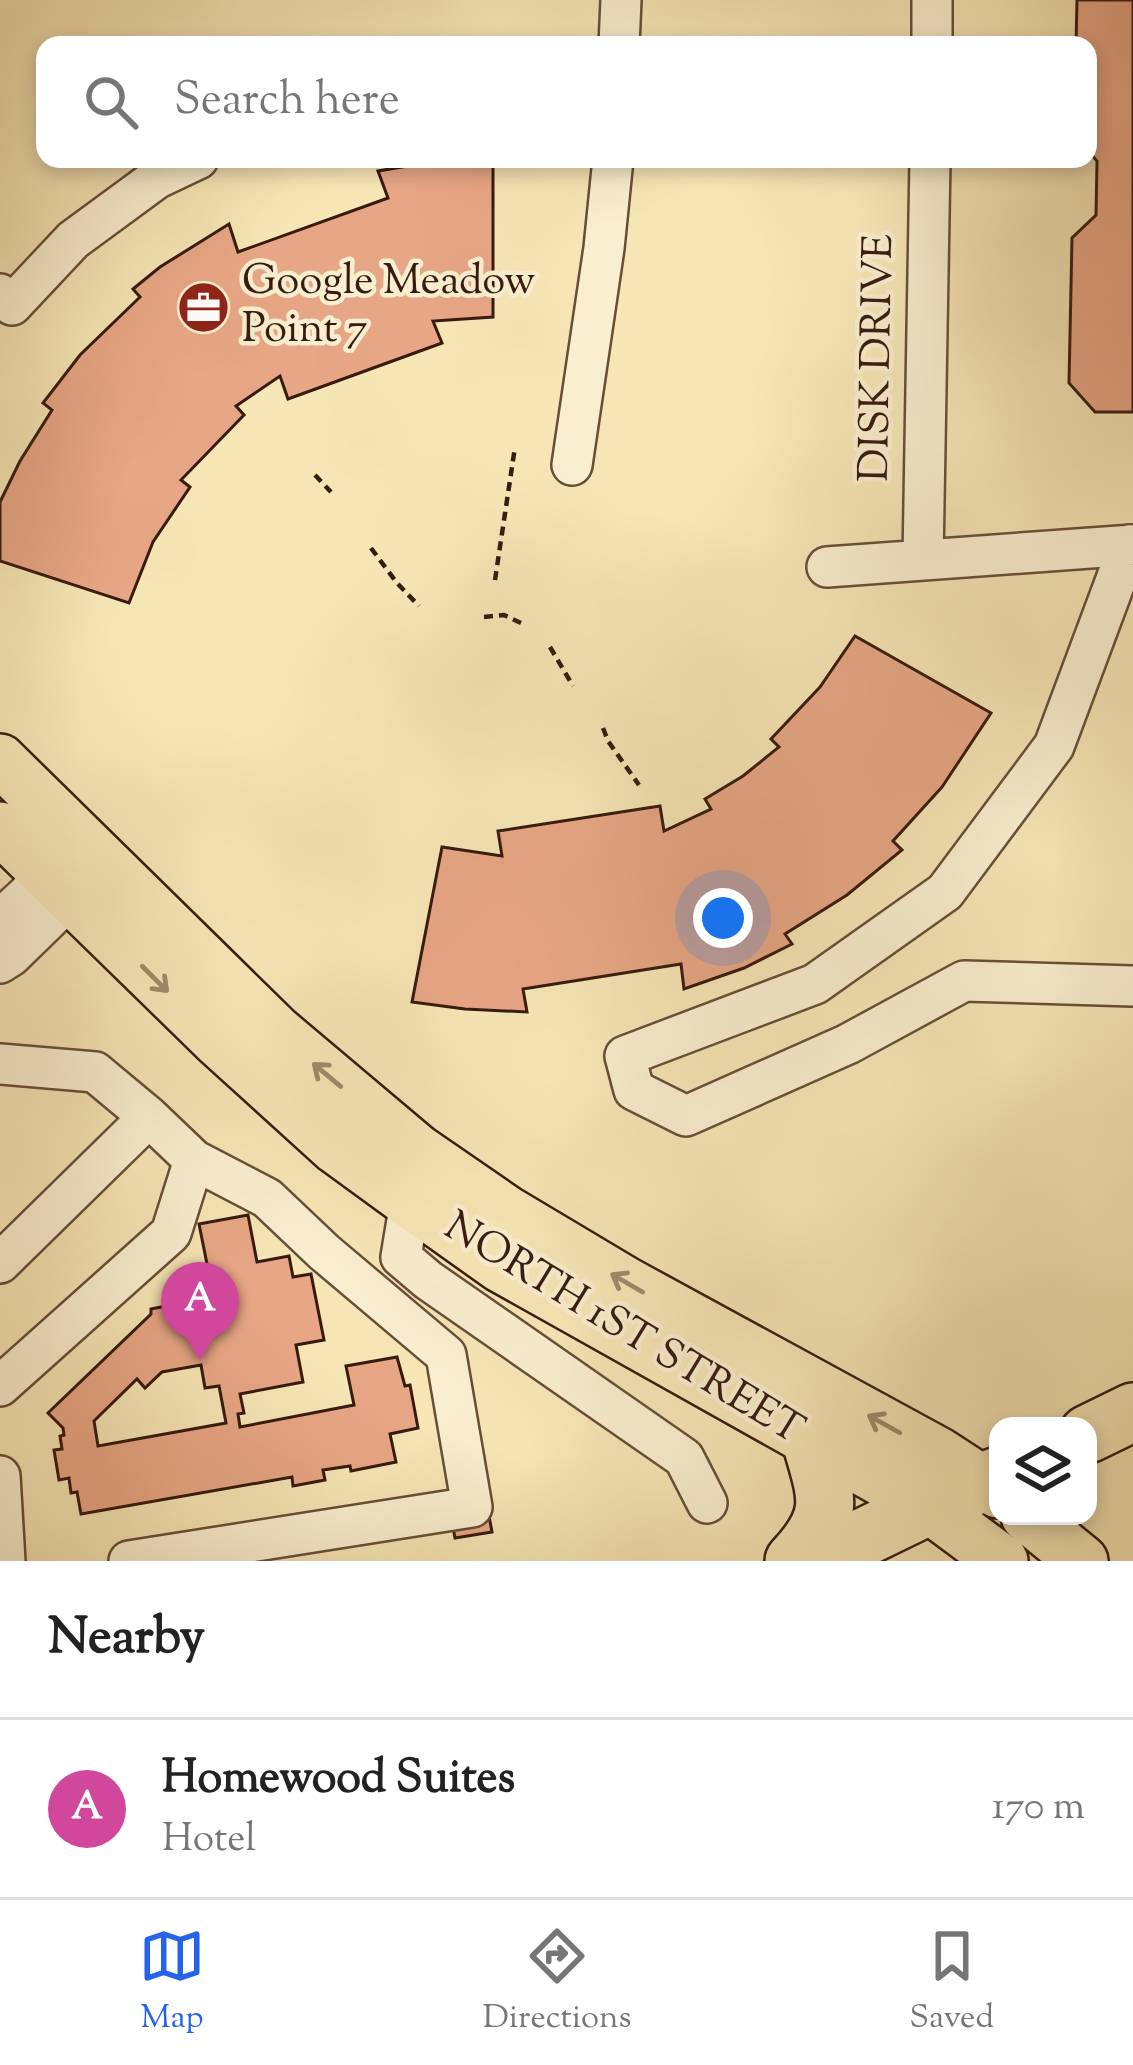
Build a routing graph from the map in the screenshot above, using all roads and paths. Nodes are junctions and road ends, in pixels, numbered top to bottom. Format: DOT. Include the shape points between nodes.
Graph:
graph roads {
  1 [pos="621,0"];
  2 [pos="932,0"];
  3 [pos="619,36"];
  4 [pos="932,36"];
  5 [pos="179,168"];
  6 [pos="612,168"];
  7 [pos="930,168"];
  8 [pos="0,294"];
  9 [pos="515,447"];
  10 [pos="572,466"];
  11 [pos="315,475"];
  12 [pos="332,492"];
  13 [pos="1131,545"];
  14 [pos="371,548"];
  15 [pos="923,560"];
  16 [pos="827,567"];
  17 [pos="495,580"];
  18 [pos="419,606"];
  19 [pos="484,617"];
  20 [pos="521,623"];
  21 [pos="550,647"];
  22 [pos="573,686"];
  23 [pos="603,728"];
  24 [pos="0,760"];
  25 [pos="638,785"];
  26 [pos="0,828"];
  27 [pos="73,866"];
  28 [pos="0,920"];
  29 [pos="0,963"];
  30 [pos="1133,986"];
  31 [pos="0,1064"];
  32 [pos="149,1118"];
  33 [pos="194,1160"];
  34 [pos="410,1202"];
  35 [pos="0,1263"];
  36 [pos="0,1386"];
  37 [pos="1133,1412"];
  38 [pos="1097,1430"];
  39 [pos="811,1441"];
  40 [pos="0,1476"];
  41 [pos="989,1484"];
  42 [pos="989,1494"];
  43 [pos="707,1502"];
  44 [pos="928,1506"];
  45 [pos="1040,1525"];
  46 [pos="4,1561"];
  47 [pos="129,1561"];
  48 [pos="794,1561"];
  49 [pos="815,1561"];
  50 [pos="1002,1561"];
  51 [pos="1082,1561"];
  1 -- 3 [label="street"];
  2 -- 4 [label="street"];
  5 -- 8 [label="street" via="74,240 12,305"];
  6 -- 10 [label="street"];
  7 -- 15 [label="street, DISK DRIVE"];
  9 -- 17 [label="path"];
  11 -- 12 [label="path"];
  13 -- 15 [label="street"];
  13 -- 30 [label="street" via="1054,746 945,892 815,983 625,1056 634,1090 686,1116 964,981"];
  14 -- 18 [label="path"];
  15 -- 16 [label="street"];
  19 -- 20 [label="path"];
  21 -- 22 [label="path"];
  23 -- 25 [label="path"];
  24 -- 27 [label="main road, NORTH 1ST STREET"];
  26 -- 27 [label="main road, NORTH 1ST STREET"];
  27 -- 28 [label="street"];
  27 -- 29 [label="street"];
  27 -- 34 [label="main road, NORTH 1ST STREET, one-way" via="217,1040 336,1148"];
  41 -- 27 [label="main road, NORTH 1ST STREET, one-way" via="507,1211 417,1150 276,1031 180,934"];
  31 -- 32 [label="street" via="95,1072"];
  32 -- 33 [label="street"];
  32 -- 35 [label="street"];
  33 -- 36 [label="street" via="171,1233"];
  33 -- 47 [label="street" via="267,1198 446,1354 472,1507"];
  34 -- 39 [label="main road, NORTH 1ST STREET" via="500,1266"];
  34 -- 43 [label="street" via="401,1257 684,1458"];
  37 -- 38 [label="highway"];
  39 -- 44 [label="main road, NORTH 1ST STREET"];
  39 -- 48 [label="highway" via="826,1509"];
  40 -- 46 [label="street"];
  42 -- 44 [label="highway"];
  44 -- 49 [label="highway"];
  44 -- 50 [label="main road, NORTH 1ST STREET"];
  45 -- 51 [label="main road, NORTH 1ST STREET"];
}
